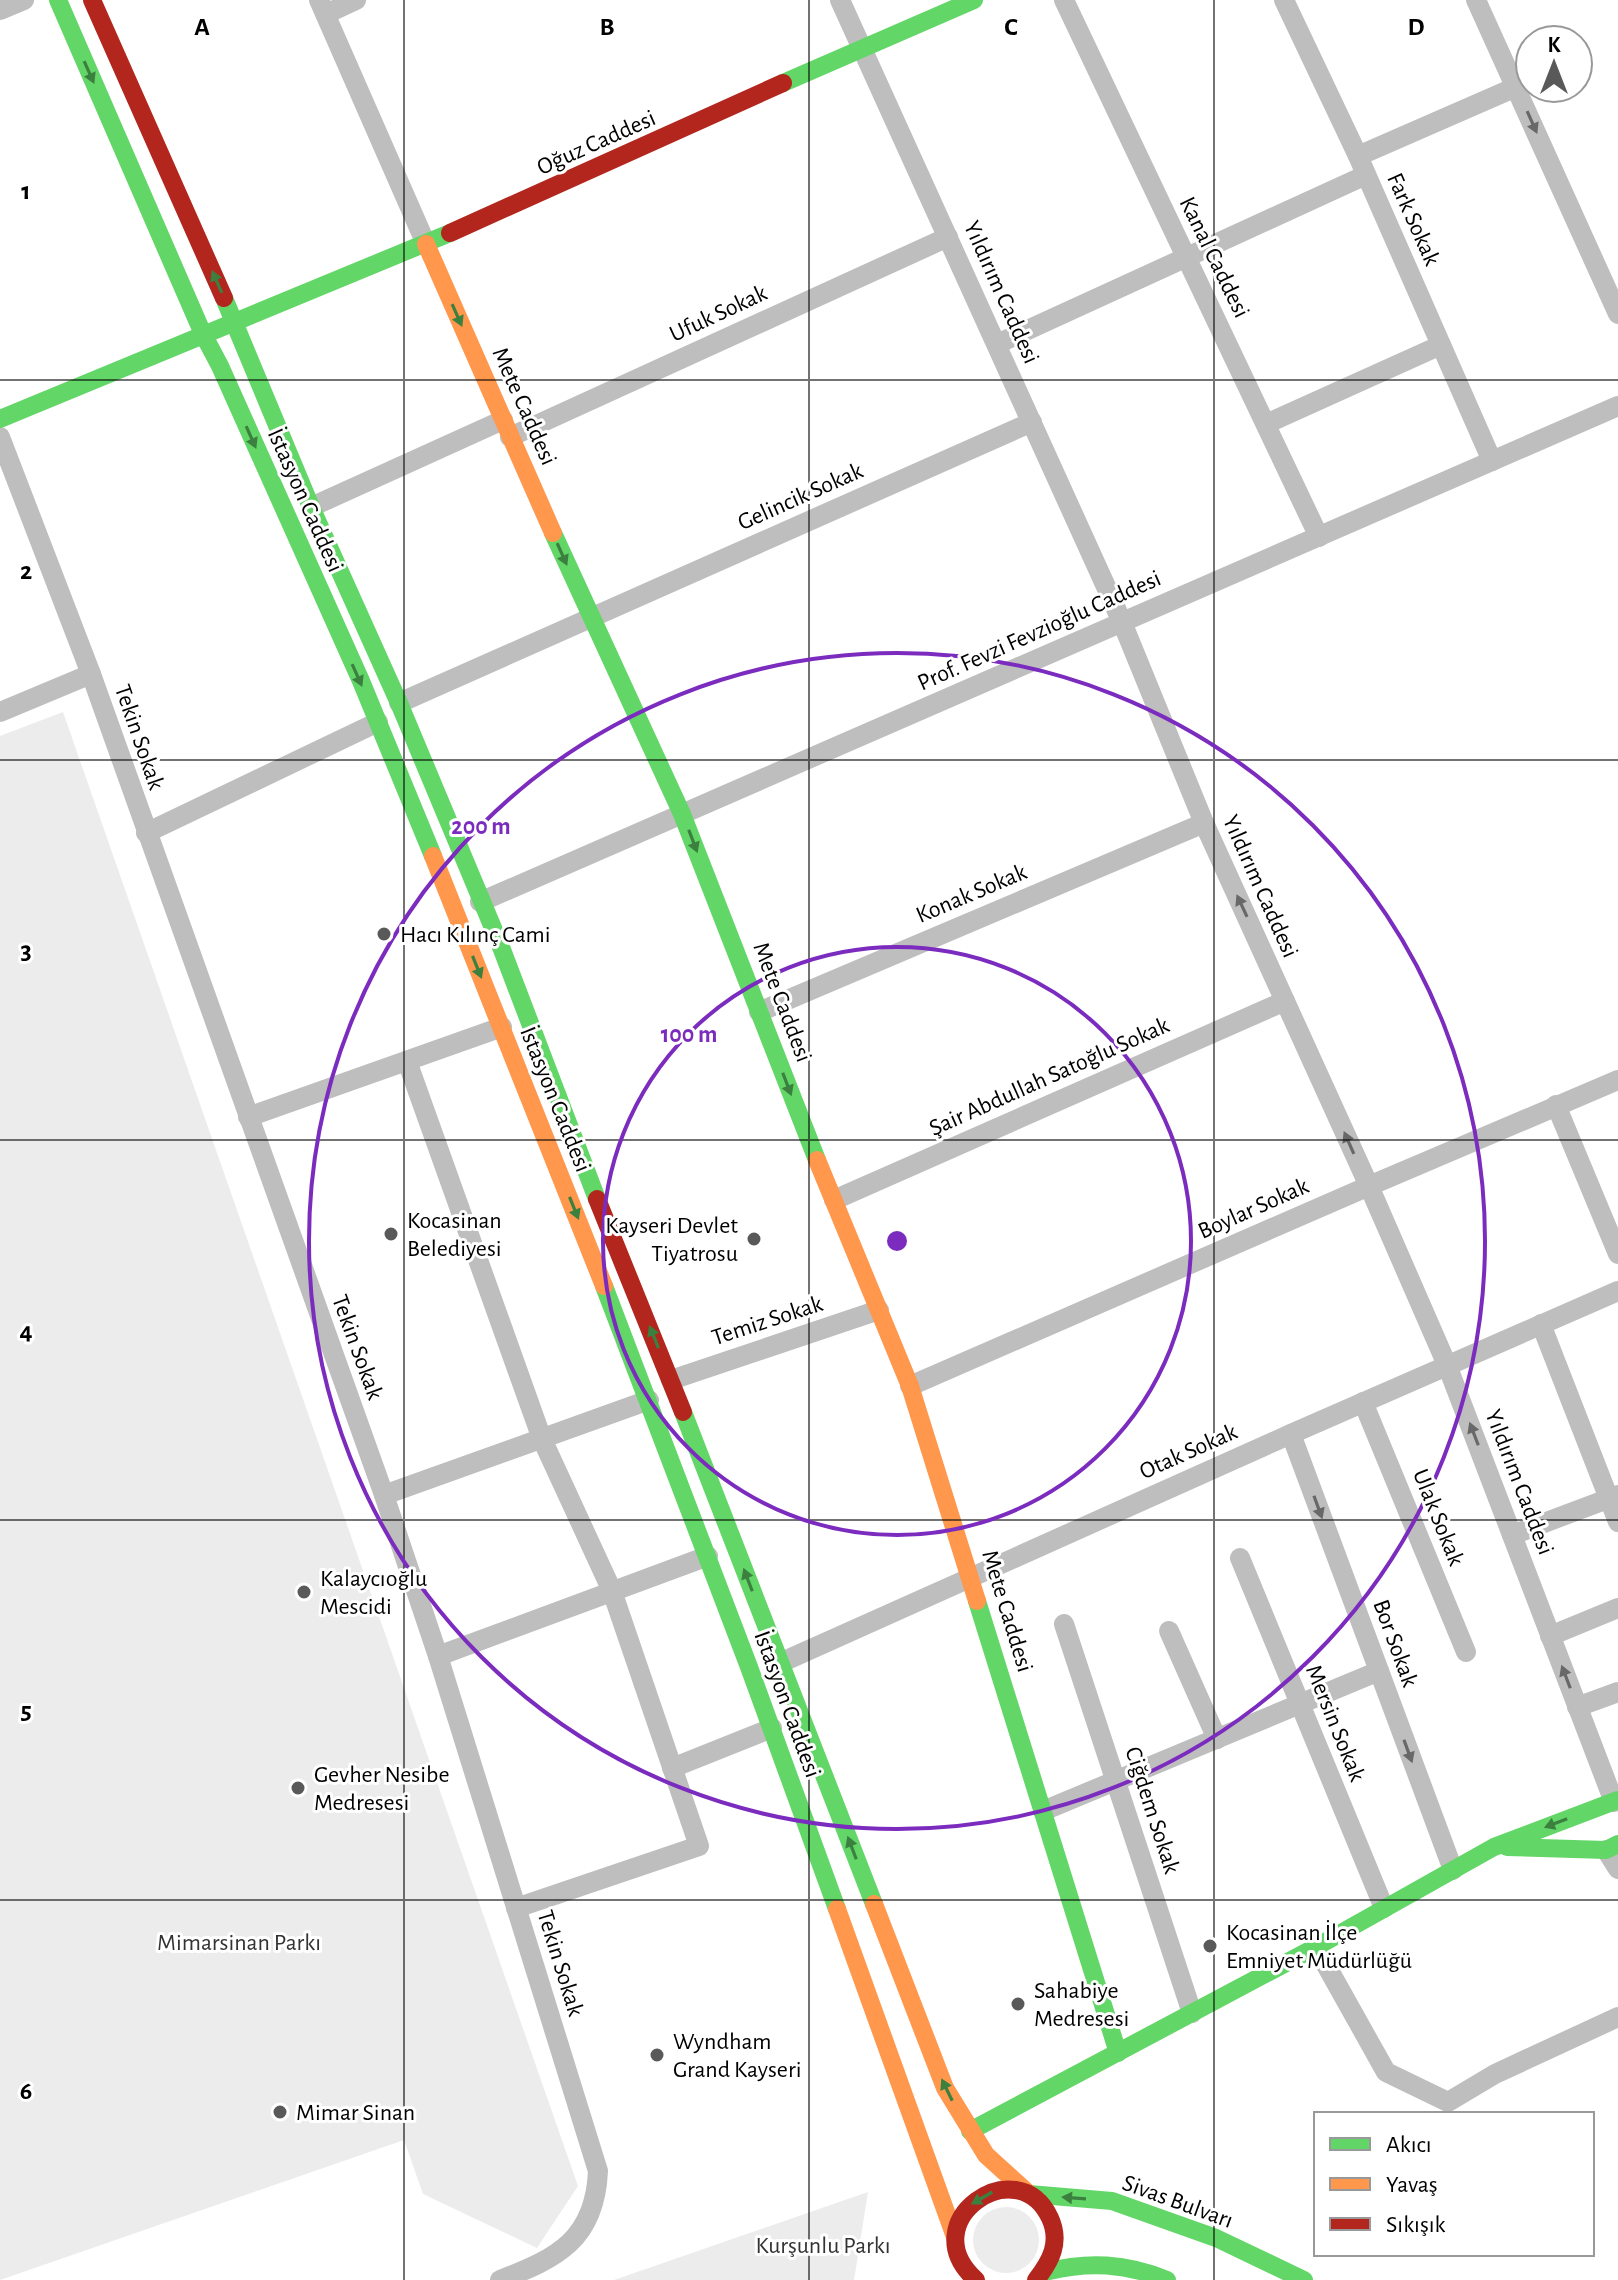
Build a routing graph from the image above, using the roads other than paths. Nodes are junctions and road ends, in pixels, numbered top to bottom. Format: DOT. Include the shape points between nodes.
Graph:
graph roads {
  1 [pos="24,0"];
  2 [pos="58,0"];
  3 [pos="92,0"];
  4 [pos="356,0"];
  5 [pos="840,0"];
  6 [pos="974,0"];
  7 [pos="1064,0"];
  8 [pos="1284,0"];
  9 [pos="1476,0"];
  10 [pos="322,7"];
  11 [pos="0,10"];
  12 [pos="863,47"];
  13 [pos="1514,83"];
  14 [pos="1514,88"];
  15 [pos="1524,104"];
  16 [pos="1362,166"];
  17 [pos="948,237"];
  18 [pos="426,244"];
  19 [pos="1187,258"];
  20 [pos="1618,314"];
  21 [pos="234,321"];
  22 [pos="203,334"];
  23 [pos="997,344"];
  24 [pos="1441,345"];
  25 [pos="1618,406"];
  26 [pos="0,419"];
  27 [pos="1032,422"];
  28 [pos="1266,424"];
  29 [pos="507,428"];
  30 [pos="0,437"];
  31 [pos="1492,461"];
  32 [pos="311,507"];
  33 [pos="1319,537"];
  34 [pos="590,617"];
  35 [pos="1122,622"];
  36 [pos="91,674"];
  37 [pos="399,703"];
  38 [pos="0,712"];
  39 [pos="378,722"];
  40 [pos="682,814"];
  41 [pos="1204,823"];
  42 [pos="146,833"];
  43 [pos="480,902"];
  44 [pos="1285,1001"];
  45 [pos="759,1012"];
  46 [pos="502,1027"];
  47 [pos="407,1061"];
  48 [pos="1618,1080"];
  49 [pos="1556,1105"];
  50 [pos="248,1117"];
  51 [pos="1369,1186"];
  52 [pos="834,1200"];
  53 [pos="1618,1254"];
  54 [pos="1618,1291"];
  55 [pos="879,1310"];
  56 [pos="1541,1324"];
  57 [pos="1447,1365"];
  58 [pos="671,1380"];
  59 [pos="910,1386"];
  60 [pos="649,1400"];
  61 [pos="1363,1402"];
  62 [pos="1291,1434"];
  63 [pos="542,1439"];
  64 [pos="384,1495"];
  65 [pos="1613,1497"];
  66 [pos="1618,1522"];
  67 [pos="1512,1535"];
  68 [pos="708,1556"];
  69 [pos="1240,1558"];
  70 [pos="971,1577"];
  71 [pos="612,1591"];
  72 [pos="1618,1608"];
  73 [pos="1064,1624"];
  74 [pos="1169,1631"];
  75 [pos="1550,1636"];
  76 [pos="1466,1652"];
  77 [pos="438,1656"];
  78 [pos="780,1663"];
  79 [pos="1379,1671"];
  80 [pos="1618,1692"];
  81 [pos="1300,1704"];
  82 [pos="1577,1707"];
  83 [pos="772,1728"];
  84 [pos="1217,1739"];
  85 [pos="672,1768"];
  86 [pos="1116,1781"];
  87 [pos="1616,1801"];
  88 [pos="1043,1811"];
  89 [pos="1494,1847"];
  90 [pos="1612,1847"];
  91 [pos="1618,1869"];
  92 [pos="1453,1870"];
  93 [pos="516,1908"];
  94 [pos="1384,1908"];
  95 [pos="1316,1947"];
  96 [pos="1192,2013"];
  97 [pos="1618,2017"];
  98 [pos="1118,2053"];
  99 [pos="970,2131"];
  100 [pos="1029,2194"];
  101 [pos="955,2237"];
  102 [pos="942,2266"];
  103 [pos="1040,2276"];
  104 [pos="500,2280"];
  105 [pos="976,2280"];
  106 [pos="1167,2280"];
  107 [pos="1304,2280"];
  1 -- 11 [label="street"];
  2 -- 22 [label="main road, İstasyon Caddesi, one-way"];
  21 -- 3 [label="main road, İstasyon Caddesi, one-way"];
  4 -- 10 [label="street"];
  5 -- 12 [label="street, Yıldırım Caddesi"];
  6 -- 12 [label="main road, Oğuz Caddesi"];
  7 -- 19 [label="street, Kanal Caddesi"];
  8 -- 16 [label="street, Fark Sokak"];
  9 -- 13 [label="street"];
  10 -- 18 [label="street, Mete Caddesi"];
  12 -- 17 [label="street, Yıldırım Caddesi"];
  12 -- 18 [label="main road, Oğuz Caddesi"];
  14 -- 16 [label="street"];
  15 -- 20 [label="street, one-way"];
  16 -- 19 [label="street"];
  16 -- 24 [label="street, Fark Sokak"];
  17 -- 23 [label="street, Yıldırım Caddesi"];
  17 -- 29 [label="street, Ufuk Sokak"];
  18 -- 21 [label="main road, Oğuz Caddesi"];
  18 -- 29 [label="main road, Mete Caddesi, one-way"];
  19 -- 23 [label="street"];
  19 -- 28 [label="street, Kanal Caddesi"];
  21 -- 22 [label="main road, Oğuz Caddesi"];
  21 -- 32 [label="main road, İstasyon Caddesi"];
  22 -- 26 [label="main road, Oğuz Caddesi"];
  22 -- 39 [label="main road, İstasyon Caddesi, one-way"];
  23 -- 27 [label="street, Yıldırım Caddesi"];
  24 -- 28 [label="street"];
  24 -- 31 [label="street, Fark Sokak"];
  25 -- 31 [label="street, Prof. Fevzi Fevzioğlu Caddesi"];
  27 -- 34 [label="street, Gelincik Sokak"];
  27 -- 35 [label="street, Yıldırım Caddesi"];
  28 -- 33 [label="street, Kanal Caddesi"];
  29 -- 32 [label="street, Ufuk Sokak"];
  29 -- 34 [label="main road, Mete Caddesi, one-way"];
  30 -- 36 [label="street, Tekin Sokak"];
  31 -- 33 [label="street, Prof. Fevzi Fevzioğlu Caddesi"];
  32 -- 37 [label="main road, İstasyon Caddesi"];
  33 -- 35 [label="street, Prof. Fevzi Fevzioğlu Caddesi"];
  34 -- 37 [label="street, Gelincik Sokak"];
  34 -- 40 [label="main road, Mete Caddesi"];
  35 -- 40 [label="street, Prof. Fevzi Fevzioğlu Caddesi"];
  35 -- 41 [label="street, Yıldırım Caddesi"];
  36 -- 38 [label="street"];
  36 -- 42 [label="street, Tekin Sokak"];
  37 -- 43 [label="main road, İstasyon Caddesi"];
  39 -- 42 [label="street"];
  39 -- 46 [label="main road, İstasyon Caddesi, one-way"];
  40 -- 43 [label="street, Prof. Fevzi Fevzioğlu Caddesi"];
  40 -- 45 [label="main road, Mete Caddesi, one-way"];
  44 -- 41 [label="street, Yıldırım Caddesi, one-way"];
  41 -- 45 [label="street, Konak Sokak"];
  42 -- 50 [label="street, Tekin Sokak"];
  58 -- 43 [label="main road, İstasyon Caddesi, one-way"];
  51 -- 44 [label="street, Yıldırım Caddesi, one-way"];
  44 -- 52 [label="street, Şair Abdullah Satoğlu Sokak"];
  45 -- 52 [label="main road, Mete Caddesi, one-way"];
  46 -- 47 [label="street"];
  46 -- 60 [label="main road, İstasyon Caddesi, one-way"];
  47 -- 50 [label="street"];
  47 -- 63 [label="street"];
  48 -- 49 [label="street, Boylar Sokak"];
  49 -- 51 [label="street, Boylar Sokak"];
  49 -- 53 [label="street"];
  50 -- 64 [label="street, Tekin Sokak"];
  51 -- 57 [label="street, Yıldırım Caddesi"];
  51 -- 59 [label="street, Boylar Sokak"];
  52 -- 55 [label="main road, Mete Caddesi"];
  54 -- 56 [label="street, Otak Sokak"];
  55 -- 58 [label="street, Temiz Sokak"];
  55 -- 59 [label="main road, Mete Caddesi"];
  56 -- 57 [label="street, Otak Sokak"];
  56 -- 65 [label="street"];
  57 -- 61 [label="street, Otak Sokak"];
  67 -- 57 [label="street, Yıldırım Caddesi, one-way"];
  78 -- 58 [label="main road, İstasyon Caddesi, one-way"];
  59 -- 70 [label="main road, Mete Caddesi"];
  60 -- 63 [label="street"];
  60 -- 68 [label="main road, İstasyon Caddesi"];
  61 -- 62 [label="street, Otak Sokak"];
  61 -- 76 [label="street, Ulak Sokak"];
  62 -- 70 [label="street, Otak Sokak"];
  62 -- 79 [label="street, Bor Sokak, one-way"];
  63 -- 64 [label="street"];
  63 -- 71 [label="street"];
  64 -- 77 [label="street, Tekin Sokak"];
  65 -- 66 [label="street"];
  65 -- 67 [label="street"];
  67 -- 75 [label="street, Yıldırım Caddesi"];
  68 -- 71 [label="street"];
  68 -- 83 [label="main road, İstasyon Caddesi"];
  69 -- 81 [label="street, Mersin Sokak"];
  70 -- 78 [label="street, Otak Sokak"];
  70 -- 88 [label="main road, Mete Caddesi"];
  71 -- 77 [label="street"];
  71 -- 85 [label="street"];
  72 -- 75 [label="street"];
  73 -- 86 [label="street, Ciğdem Sokak"];
  74 -- 84 [label="street"];
  82 -- 75 [label="street, Yıldırım Caddesi, one-way"];
  77 -- 93 [label="street, Tekin Sokak"];
  99 -- 78 [label="main road, İstasyon Caddesi, one-way" via="945,2088"];
  79 -- 81 [label="street"];
  79 -- 92 [label="street, Bor Sokak, one-way"];
  80 -- 82 [label="street"];
  81 -- 84 [label="street"];
  81 -- 94 [label="street, Mersin Sokak"];
  82 -- 87 [label="street, Yıldırım Caddesi"];
  83 -- 85 [label="street"];
  83 -- 101 [label="main road, İstasyon Caddesi"];
  84 -- 86 [label="street"];
  85 -- 93 [label="street" via="699,1846"];
  86 -- 88 [label="street"];
  86 -- 96 [label="street, Ciğdem Sokak"];
  87 -- 89 [label="main road, one-way"];
  88 -- 98 [label="main road, Mete Caddesi"];
  89 -- 90 [label="main road"];
  89 -- 92 [label="main road"];
  90 -- 91 [label="street"];
  92 -- 94 [label="main road"];
  93 -- 104 [label="street, Tekin Sokak" via="598,2171 595,2199 584,2225 563,2250"];
  94 -- 95 [label="main road"];
  95 -- 96 [label="main road"];
  95 -- 97 [label="street" via="1386,2072 1448,2102 1495,2074"];
  96 -- 98 [label="main road"];
  98 -- 99 [label="main road"];
  99 -- 100 [label="main road, İstasyon Caddesi" via="986,2155"];
  100 -- 101 [label="main road, Sivas Bulvarı, one-way" via="996,2190 976,2199 961,2216"];
  100 -- 103 [label="main road, İstasyon Caddesi" via="1046,2209 1056,2230 1055,2252"];
  107 -- 100 [label="main road, Sivas Bulvarı, one-way" via="1216,2238 1112,2201"];
  101 -- 102 [label="main road, Sivas Bulvarı"];
  101 -- 105 [label="main road, İstasyon Caddesi" via="963,2267"];
  103 -- 106 [label="main road" via="1099,2262"];
}
